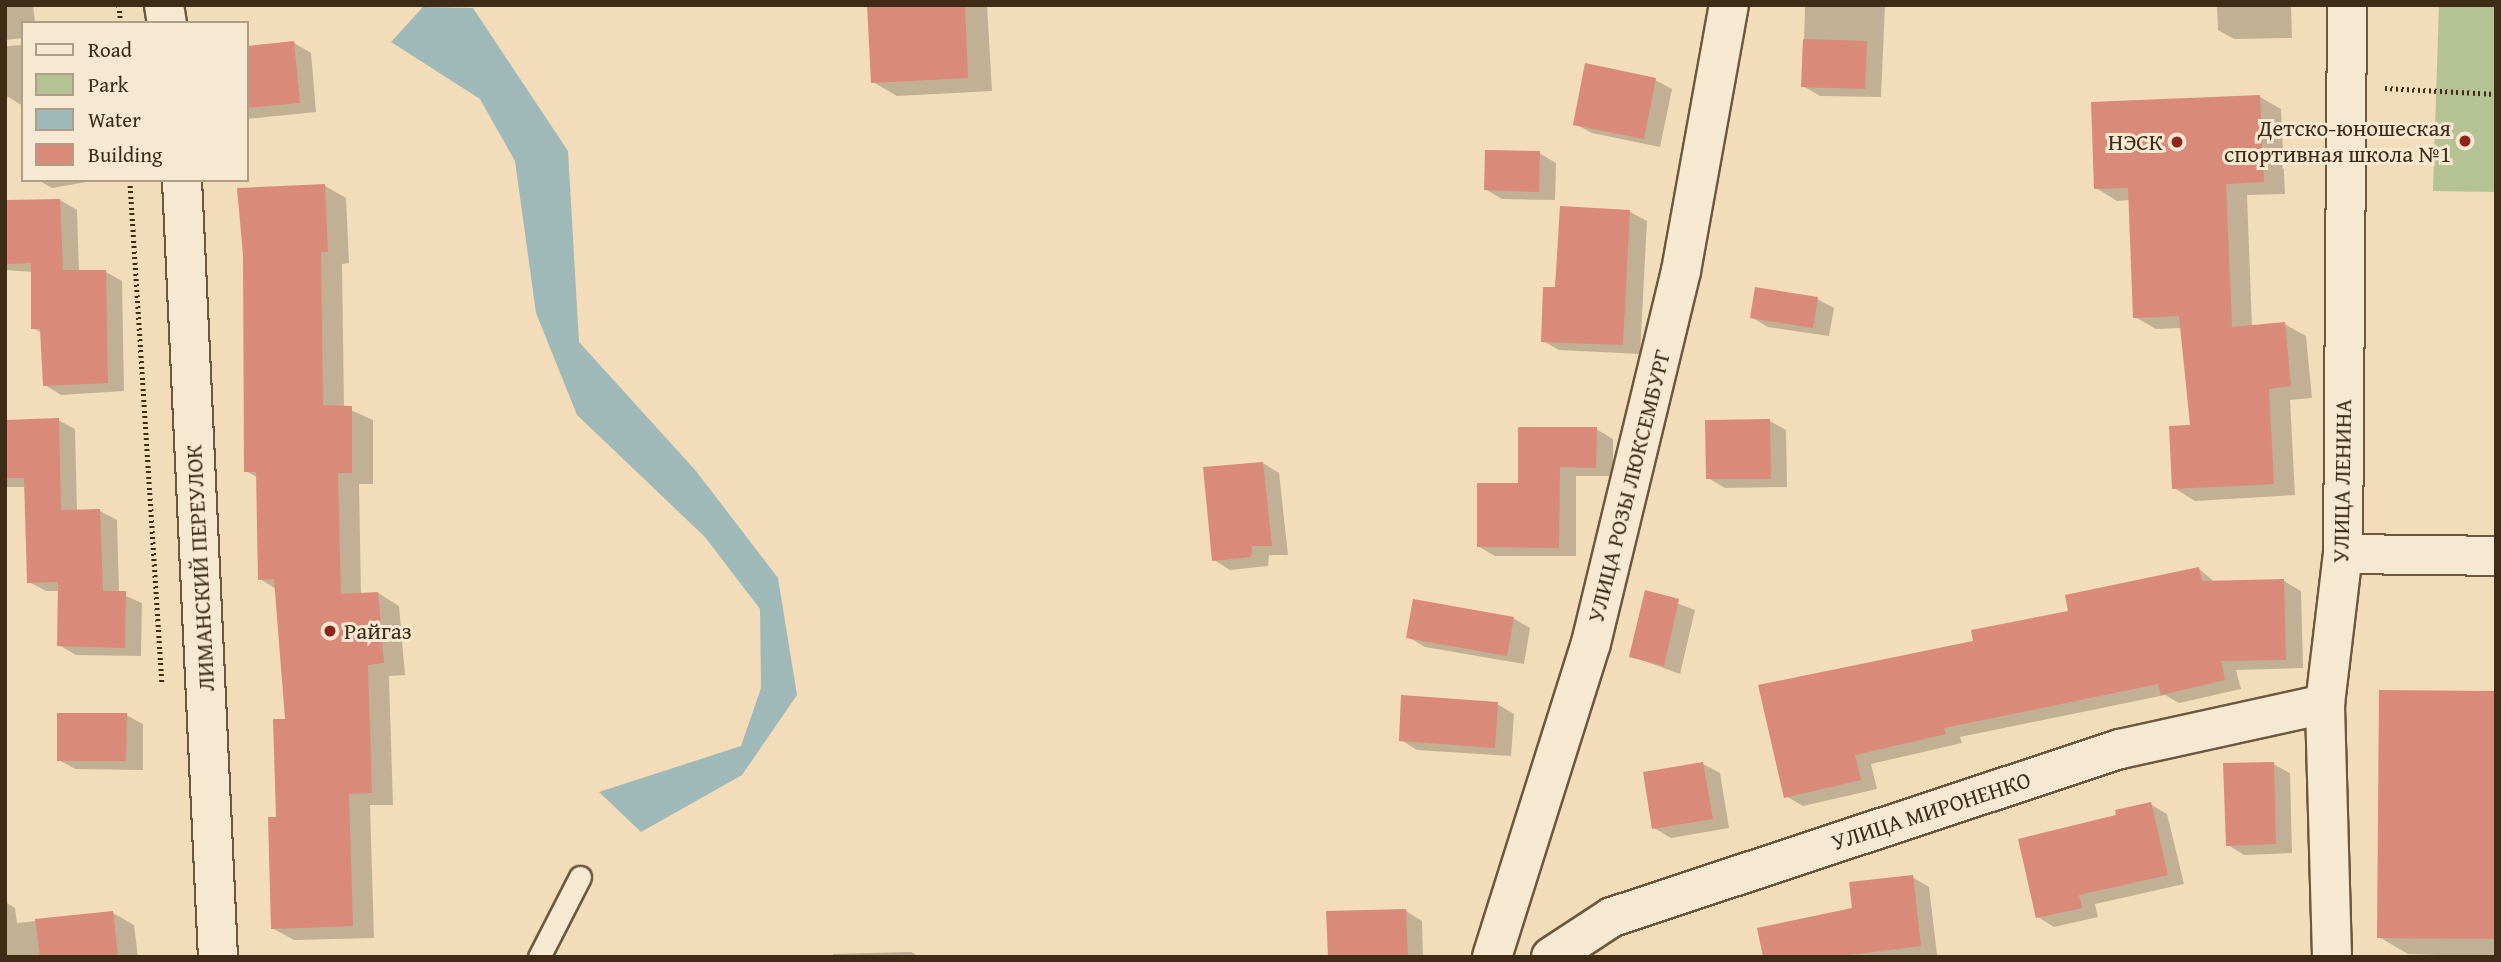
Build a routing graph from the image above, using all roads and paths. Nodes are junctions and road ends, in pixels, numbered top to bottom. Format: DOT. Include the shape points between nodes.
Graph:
graph roads {
  1 [pos="1729,5"];
  2 [pos="2347,5"];
  3 [pos="2346,85"];
  4 [pos="2496,94"];
  5 [pos="130,182"];
  6 [pos="181,182"];
  7 [pos="2343,554"];
  8 [pos="2496,556"];
  9 [pos="163,691"];
  10 [pos="2325,704"];
  11 [pos="580,877"];
  12 [pos="218,957"];
  13 [pos="540,957"];
  14 [pos="1492,957"];
  15 [pos="1551,957"];
  16 [pos="2332,957"];
  1 -- 14 [label="street, УЛИЦА РОЗЫ ЛЮКСЕМБУРГ" via="1681,271 1591,643"];
  2 -- 3 [label="street, УЛИЦА ЛЕНИНА"];
  3 -- 4 [label="path"];
  3 -- 7 [label="street, УЛИЦА ЛЕНИНА"];
  5 -- 9 [label="path"];
  6 -- 12 [label="street, ЛИМАНСКИЙ ПЕРЕУЛОК"];
  7 -- 8 [label="street"];
  7 -- 10 [label="street, УЛИЦА ЛЕНИНА"];
  10 -- 15 [label="street, УЛИЦА МИРОНЕНКО" via="2120,749 1612,917"];
  10 -- 16 [label="street, УЛИЦА ЛЕНИНА"];
  11 -- 13 [label="lane"];
}
